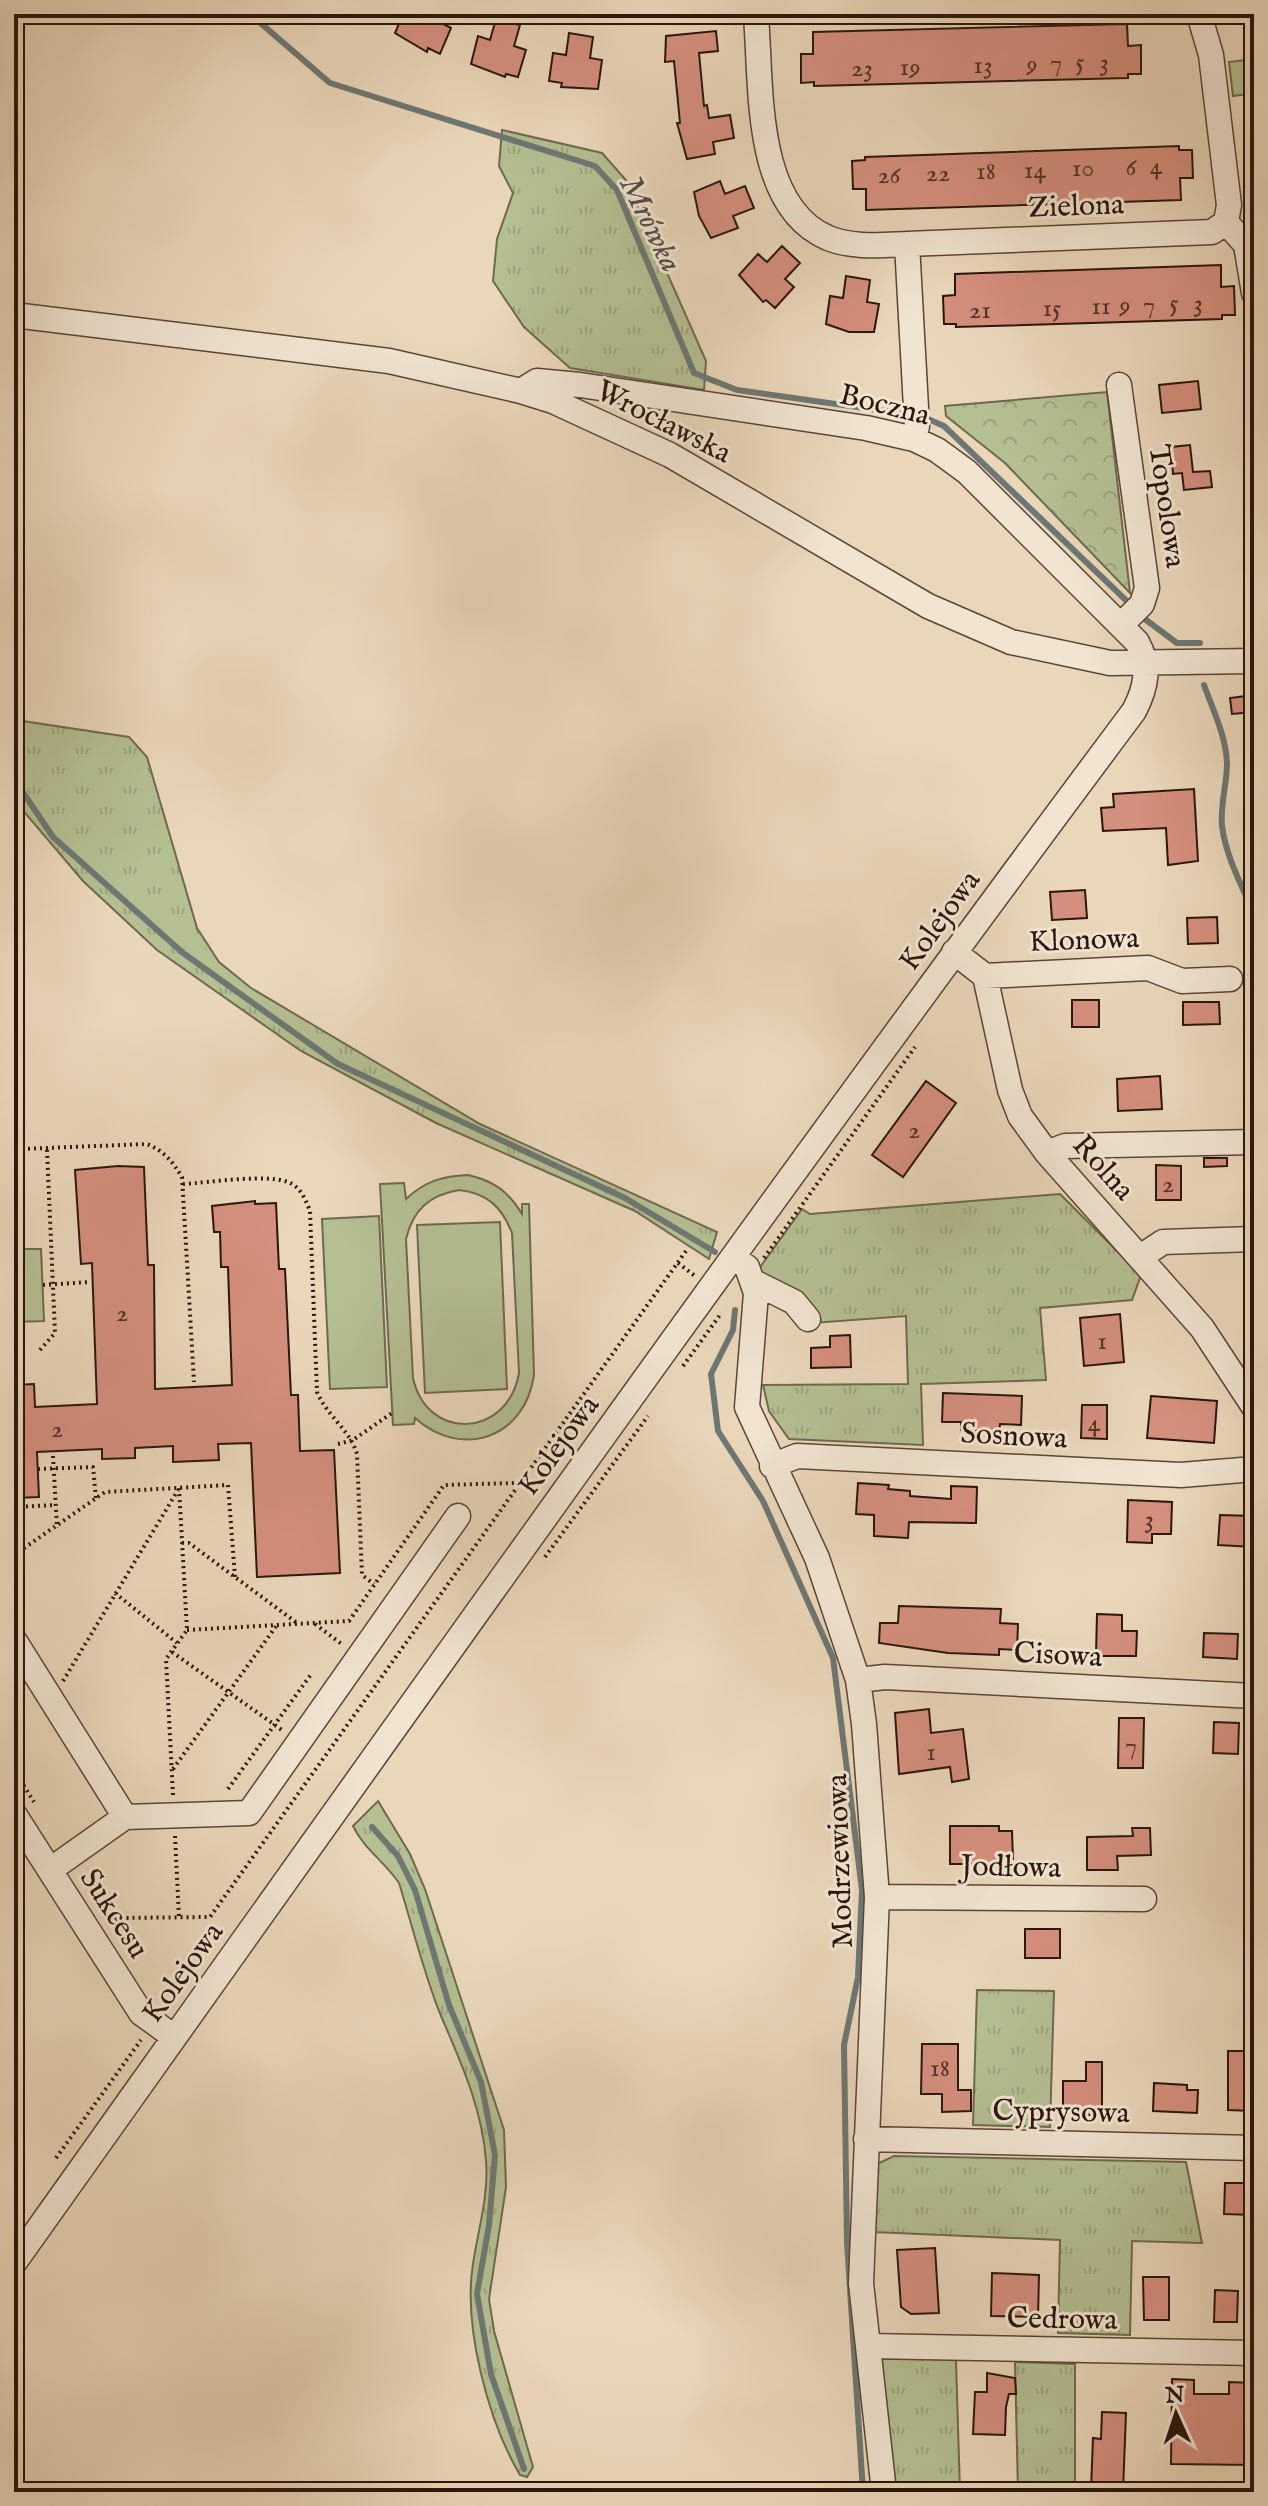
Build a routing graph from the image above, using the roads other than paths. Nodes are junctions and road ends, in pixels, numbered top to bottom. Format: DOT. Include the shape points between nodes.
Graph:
graph roads {
  1 [pos="1199,14"];
  2 [pos="755,15"];
  3 [pos="1227,214"];
  4 [pos="907,244"];
  5 [pos="1254,293"];
  6 [pos="14,315"];
  7 [pos="1119,385"];
  8 [pos="521,391"];
  9 [pos="914,439"];
  10 [pos="1131,615"];
  11 [pos="1254,661"];
  12 [pos="1144,665"];
  13 [pos="954,952"];
  14 [pos="985,976"];
  15 [pos="1230,979"];
  16 [pos="1254,1142"];
  17 [pos="1047,1153"];
  18 [pos="1254,1239"];
  19 [pos="1142,1256"];
  20 [pos="733,1258"];
  21 [pos="754,1282"];
  22 [pos="808,1319"];
  23 [pos="1254,1407"];
  24 [pos="772,1466"];
  25 [pos="1254,1469"];
  26 [pos="458,1516"];
  27 [pos="14,1640"];
  28 [pos="858,1680"];
  29 [pos="1254,1696"];
  30 [pos="14,1814"];
  31 [pos="125,1817"];
  32 [pos="50,1870"];
  33 [pos="877,1897"];
  34 [pos="1144,1899"];
  35 [pos="174,2037"];
  36 [pos="866,2139"];
  37 [pos="1254,2148"];
  38 [pos="14,2263"];
  39 [pos="868,2346"];
  40 [pos="1254,2353"];
  41 [pos="884,2492"];
  1 -- 3 [label="street" via="1211,55"];
  2 -- 4 [label="street, Zielona" via="767,144 787,203 806,226 830,239 859,245"];
  3 -- 4 [label="street, Zielona" via="1212,232"];
  3 -- 5 [label="street" via="1246,245"];
  4 -- 9 [label="street"];
  6 -- 8 [label="street, Wrocławska" via="389,361"];
  7 -- 10 [label="street, Topolowa" via="1147,588"];
  8 -- 9 [label="street, Boczna" via="537,381 580,385"];
  8 -- 12 [label="street, Wrocławska" via="670,455 970,626 1058,654"];
  9 -- 10 [label="street, Boczna" via="967,472"];
  10 -- 12 [label="street, Boczna"];
  11 -- 12 [label="street, Wrocławska"];
  12 -- 13 [label="street, Kolejowa" via="1146,688 1134,711"];
  13 -- 14 [label="street"];
  13 -- 20 [label="street, Kolejowa"];
  14 -- 15 [label="street, Klonowa" via="1148,968 1182,981"];
  14 -- 17 [label="street, Rolna" via="1015,1105"];
  16 -- 17 [label="street" via="1065,1146"];
  17 -- 19 [label="street, Rolna"];
  18 -- 19 [label="street" via="1163,1242"];
  19 -- 23 [label="street, Rolna" via="1202,1328"];
  20 -- 21 [label="street" via="747,1267"];
  20 -- 35 [label="street, Kolejowa"];
  21 -- 22 [label="street" via="794,1302"];
  21 -- 24 [label="street, Modrzewiowa" via="746,1396"];
  24 -- 25 [label="street, Sosnowa" via="797,1456 1181,1475"];
  24 -- 28 [label="street, Modrzewiowa" via="817,1558"];
  26 -- 31 [label="street" via="249,1813"];
  27 -- 31 [label="street"];
  28 -- 29 [label="street, Cisowa" via="885,1677"];
  28 -- 33 [label="street, Modrzewiowa"];
  30 -- 32 [label="street, Sukcesu"];
  31 -- 32 [label="street"];
  32 -- 35 [label="street, Sukcesu" via="141,2013"];
  33 -- 34 [label="street, Jodłowa"];
  33 -- 36 [label="street, Modrzewiowa"];
  35 -- 38 [label="street, Kolejowa"];
  36 -- 37 [label="street, Cyprysowa"];
  36 -- 39 [label="street, Modrzewiowa" via="861,2283"];
  39 -- 40 [label="street, Cedrowa"];
  39 -- 41 [label="street, Modrzewiowa"];
}
